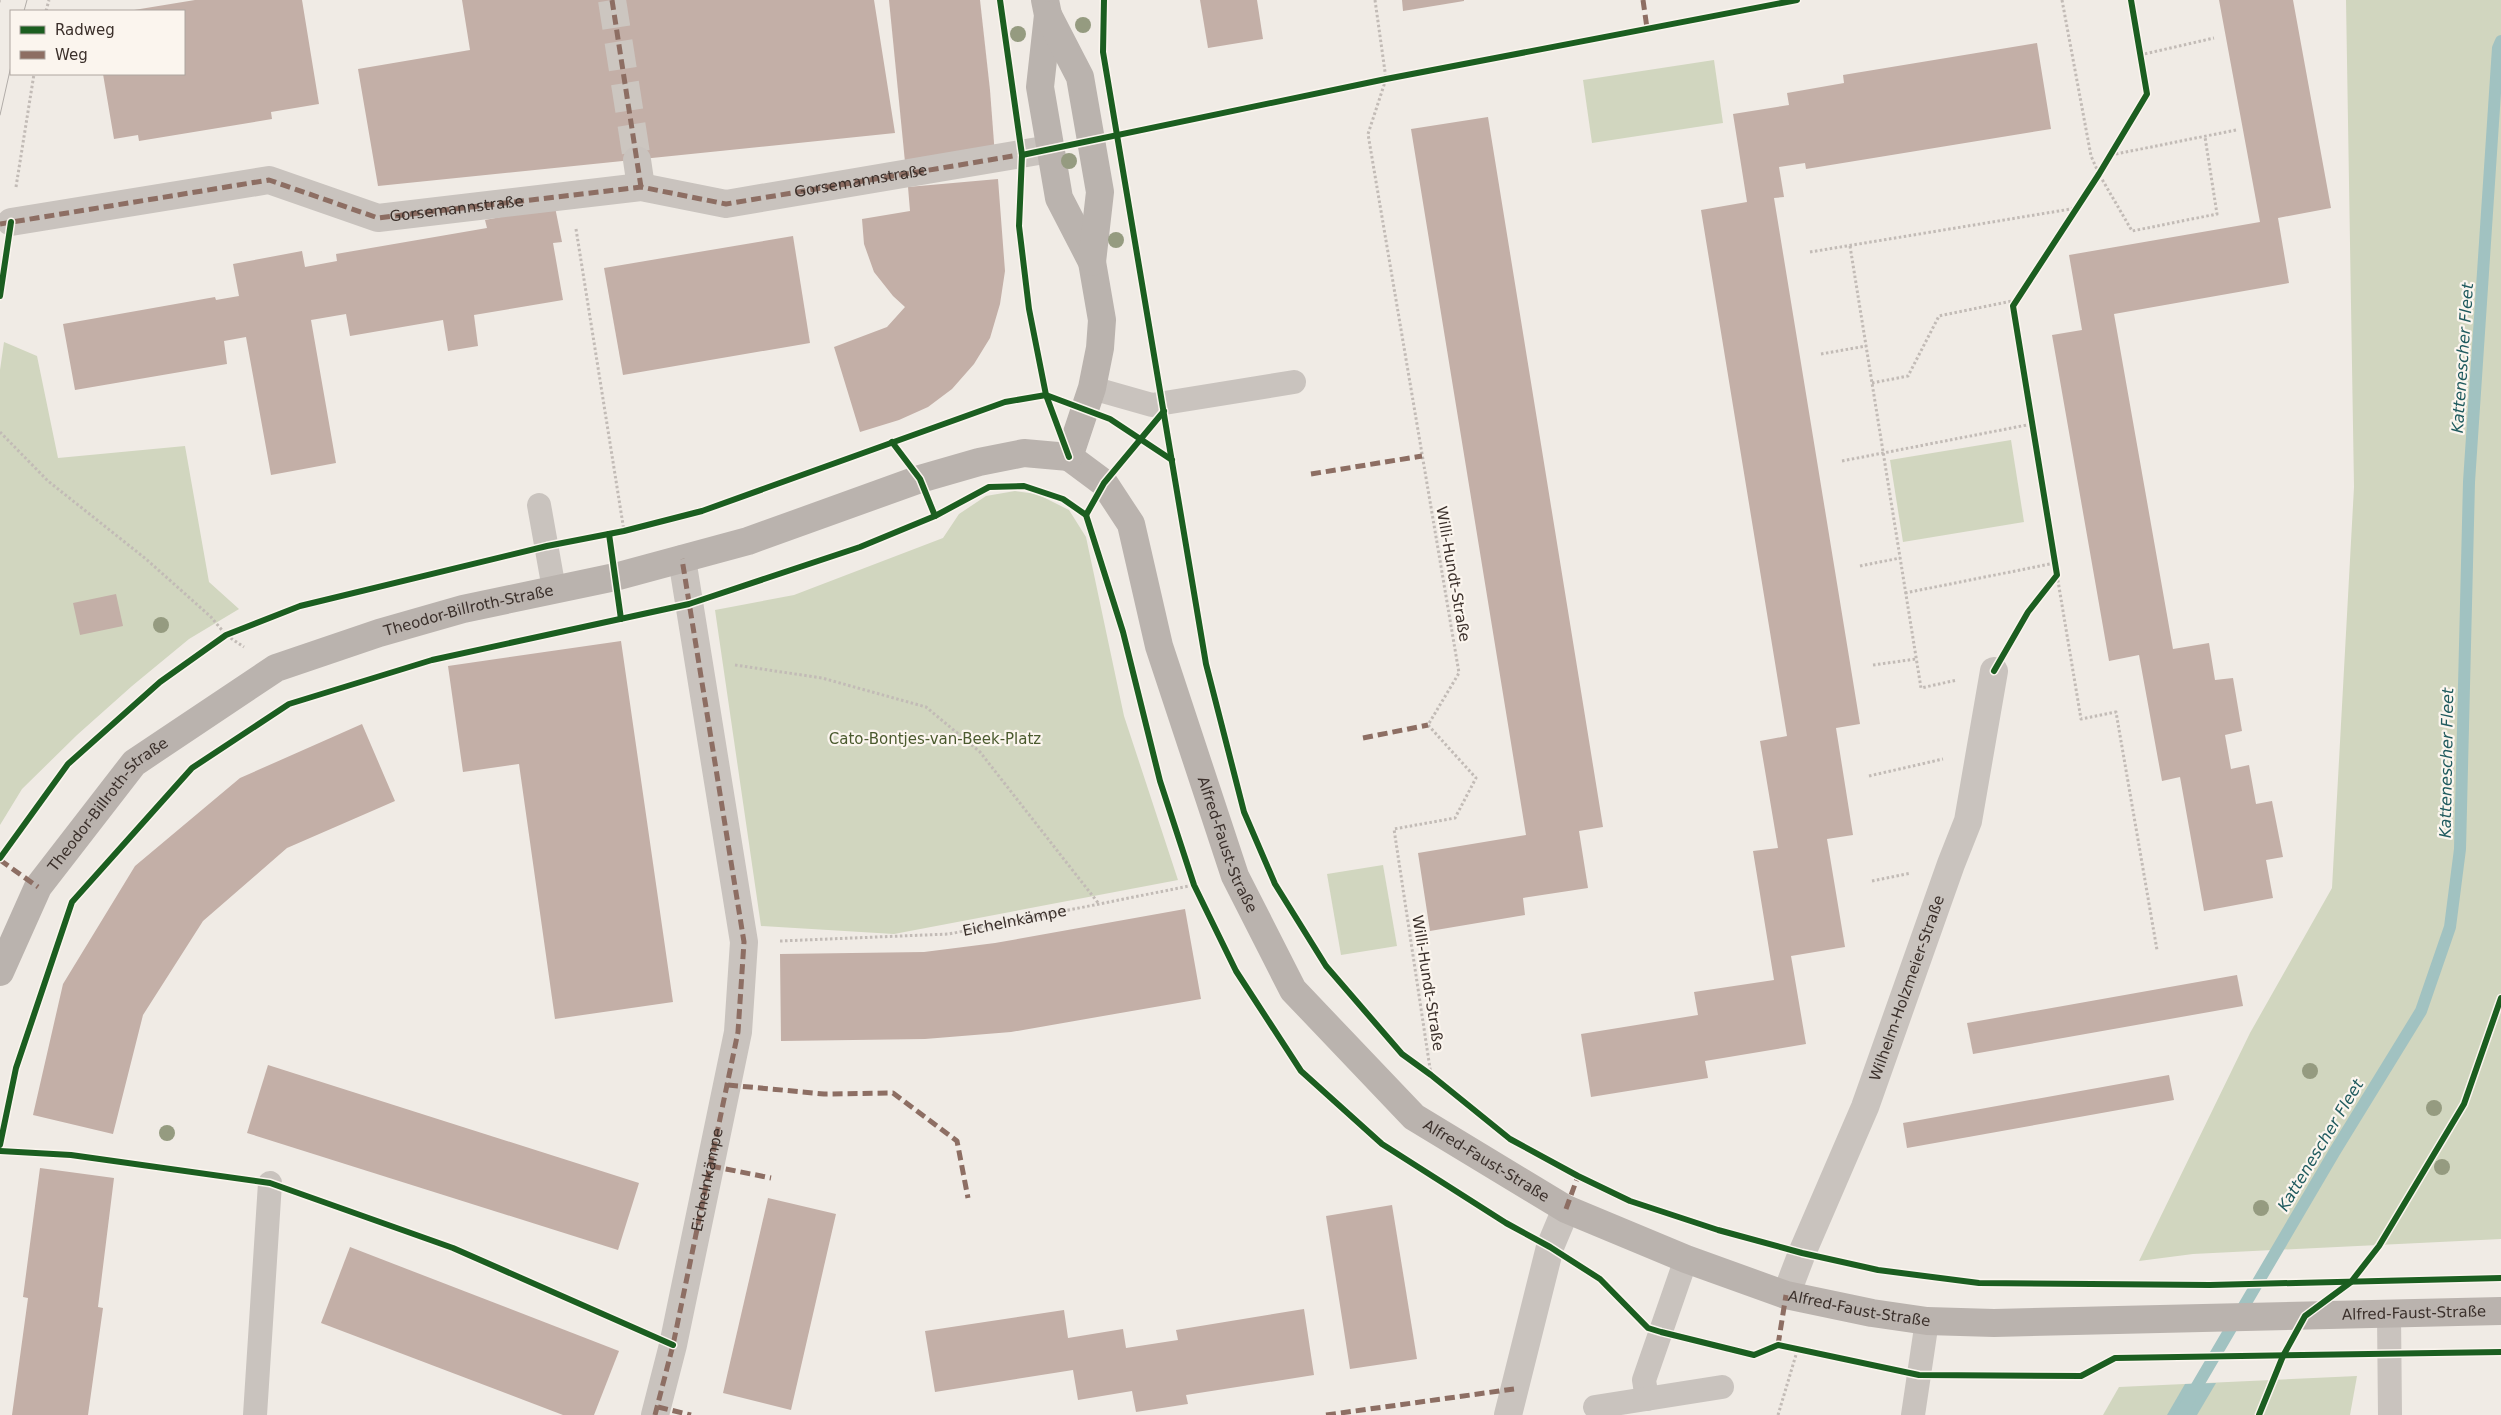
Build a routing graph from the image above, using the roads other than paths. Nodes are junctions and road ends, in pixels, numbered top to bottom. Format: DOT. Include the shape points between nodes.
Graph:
graph roads {
  1 [pos="1046,7"];
  2 [pos="1050,149"];
  3 [pos="637,160"];
  4 [pos="641,187"];
  5 [pos="11,222"];
  6 [pos="1092,262"];
  7 [pos="1294,382"];
  8 [pos="1092,388"];
  9 [pos="1069,457"];
  10 [pos="539,505"];
  11 [pos="682,559"];
  12 [pos="554,589"];
  13 [pos="1994,671"];
  14 [pos="0,972"];
  15 [pos="270,1182"];
  16 [pos="1566,1210"];
  17 [pos="1686,1259"];
  18 [pos="1786,1295"];
  19 [pos="2501,1311"];
  20 [pos="2389,1315"];
  21 [pos="1927,1320"];
  22 [pos="1722,1387"];
  23 [pos="1647,1399"];
  24 [pos="1595,1407"];
  25 [pos="255,1415"];
  26 [pos="655,1415"];
  27 [pos="1508,1415"];
  28 [pos="1912,1415"];
  29 [pos="2390,1415"];
  1 -- 2 [label="street" via="1040,87"];
  1 -- 6 [label="street" via="1080,77 1100,192"];
  2 -- 4 [label="street, Gorsemannstraße" via="726,204"];
  2 -- 6 [label="street" via="1059,198"];
  3 -- 4 [label="street"];
  4 -- 5 [label="street, Gorsemannstraße" via="378,218 269,180"];
  6 -- 8 [label="street" via="1102,320"];
  7 -- 8 [label="lane" via="1152,405"];
  8 -- 9 [label="street"];
  9 -- 11 [label="street, Theodor-Billroth-Straße" via="1024,453 979,462 920,479 748,541"];
  9 -- 16 [label="street, Alfred-Faust-Straße" via="1104,482 1131,524 1159,646 1234,876 1293,990 1414,1117"];
  10 -- 12 [label="lane"];
  11 -- 12 [label="street, Theodor-Billroth-Straße"];
  11 -- 26 [label="street, Eichelnkämpe" via="744,942 738,1032 673,1345"];
  12 -- 14 [label="street, Theodor-Billroth-Straße" via="463,609 276,668 134,763 38,887"];
  13 -- 18 [label="street, Wilhelm-Holzmeier-Straße" via="1968,822 1865,1107"];
  15 -- 25 [label="lane"];
  16 -- 17 [label="street, Alfred-Faust-Straße"];
  16 -- 27 [label="street" via="1550,1247"];
  17 -- 18 [label="street, Alfred-Faust-Straße"];
  17 -- 23 [label="lane" via="1644,1380"];
  18 -- 21 [label="street, Alfred-Faust-Straße" via="1872,1313"];
  19 -- 20 [label="street, Alfred-Faust-Straße"];
  20 -- 21 [label="street, Alfred-Faust-Straße" via="1994,1323"];
  20 -- 29 [label="lane"];
  21 -- 28 [label="lane"];
  22 -- 23 [label="lane"];
  23 -- 24 [label="lane"];
}
